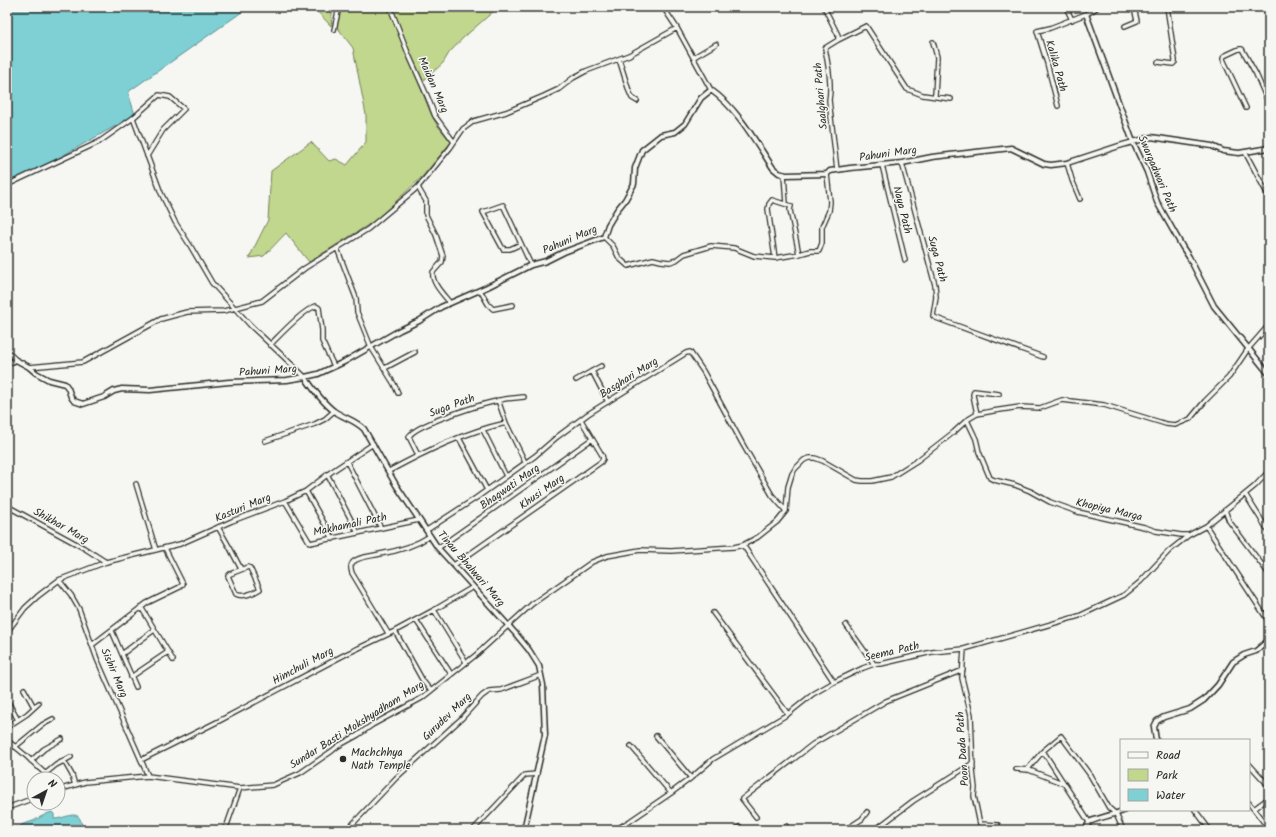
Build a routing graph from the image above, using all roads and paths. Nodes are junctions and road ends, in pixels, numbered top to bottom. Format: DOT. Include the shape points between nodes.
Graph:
graph roads {
  1 [pos="339,7"];
  2 [pos="390,7"];
  3 [pos="663,7"];
  4 [pos="824,7"];
  5 [pos="1066,7"];
  6 [pos="1097,7"];
  7 [pos="1134,7"];
  8 [pos="1167,7"];
  9 [pos="1086,14"];
  10 [pos="1072,20"];
  11 [pos="1125,26"];
  12 [pos="677,28"];
  13 [pos="334,30"];
  14 [pos="838,40"];
  15 [pos="933,42"];
  16 [pos="716,44"];
  17 [pos="694,57"];
  18 [pos="618,59"];
  19 [pos="1158,62"];
  20 [pos="711,90"];
  21 [pos="935,96"];
  22 [pos="951,99"];
  23 [pos="637,101"];
  24 [pos="1269,104"];
  25 [pos="1058,106"];
  26 [pos="1246,108"];
  27 [pos="133,118"];
  28 [pos="454,142"];
  29 [pos="1133,142"];
  30 [pos="1269,148"];
  31 [pos="1245,152"];
  32 [pos="147,156"];
  33 [pos="902,163"];
  34 [pos="1067,163"];
  35 [pos="882,164"];
  36 [pos="837,170"];
  37 [pos="784,174"];
  38 [pos="827,174"];
  39 [pos="7,185"];
  40 [pos="418,187"];
  41 [pos="1269,198"];
  42 [pos="1080,199"];
  43 [pos="786,204"];
  44 [pos="604,237"];
  45 [pos="521,244"];
  46 [pos="337,248"];
  47 [pos="798,254"];
  48 [pos="775,258"];
  49 [pos="905,260"];
  50 [pos="531,265"];
  51 [pos="480,290"];
  52 [pos="450,303"];
  53 [pos="513,305"];
  54 [pos="235,308"];
  55 [pos="1269,326"];
  56 [pos="270,345"];
  57 [pos="371,347"];
  58 [pos="1248,349"];
  59 [pos="7,352"];
  60 [pos="415,352"];
  61 [pos="1043,357"];
  62 [pos="16,360"];
  63 [pos="7,364"];
  64 [pos="334,366"];
  65 [pos="601,366"];
  66 [pos="29,367"];
  67 [pos="384,368"];
  68 [pos="592,371"];
  69 [pos="1269,374"];
  70 [pos="305,377"];
  71 [pos="576,380"];
  72 [pos="398,393"];
  73 [pos="999,394"];
  74 [pos="524,397"];
  75 [pos="498,400"];
  76 [pos="608,402"];
  77 [pos="334,411"];
  78 [pos="976,414"];
  79 [pos="581,420"];
  80 [pos="967,420"];
  81 [pos="506,423"];
  82 [pos="483,430"];
  83 [pos="459,438"];
  84 [pos="592,440"];
  85 [pos="265,441"];
  86 [pos="373,444"];
  87 [pos="418,455"];
  88 [pos="347,462"];
  89 [pos="525,462"];
  90 [pos="389,471"];
  91 [pos="1269,471"];
  92 [pos="327,474"];
  93 [pos="506,476"];
  94 [pos="136,484"];
  95 [pos="487,490"];
  96 [pos="306,491"];
  97 [pos="1244,494"];
  98 [pos="285,501"];
  99 [pos="7,506"];
  100 [pos="1225,510"];
  101 [pos="786,511"];
  102 [pos="419,520"];
  103 [pos="1206,526"];
  104 [pos="218,528"];
  105 [pos="381,528"];
  106 [pos="427,530"];
  107 [pos="1269,532"];
  108 [pos="358,533"];
  109 [pos="1189,534"];
  110 [pos="430,536"];
  111 [pos="333,539"];
  112 [pos="743,545"];
  113 [pos="165,548"];
  114 [pos="438,548"];
  115 [pos="156,550"];
  116 [pos="106,562"];
  117 [pos="454,565"];
  118 [pos="241,570"];
  119 [pos="1269,574"];
  120 [pos="59,580"];
  121 [pos="473,587"];
  122 [pos="141,607"];
  123 [pos="434,610"];
  124 [pos="713,614"];
  125 [pos="416,620"];
  126 [pos="1269,622"];
  127 [pos="508,625"];
  128 [pos="846,625"];
  129 [pos="154,630"];
  130 [pos="112,631"];
  131 [pos="395,631"];
  132 [pos="7,632"];
  133 [pos="388,634"];
  134 [pos="1269,640"];
  135 [pos="92,645"];
  136 [pos="964,649"];
  137 [pos="168,652"];
  138 [pos="122,654"];
  139 [pos="173,660"];
  140 [pos="466,662"];
  141 [pos="874,664"];
  142 [pos="963,670"];
  143 [pos="451,674"];
  144 [pos="541,675"];
  145 [pos="131,677"];
  146 [pos="834,682"];
  147 [pos="136,687"];
  148 [pos="24,689"];
  149 [pos="431,691"];
  150 [pos="8,702"];
  151 [pos="39,703"];
  152 [pos="34,707"];
  153 [pos="788,714"];
  154 [pos="53,719"];
  155 [pos="18,720"];
  156 [pos="7,727"];
  157 [pos="656,736"];
  158 [pos="62,738"];
  159 [pos="1156,739"];
  160 [pos="7,740"];
  161 [pos="631,746"];
  162 [pos="15,747"];
  163 [pos="1043,751"];
  164 [pos="71,757"];
  165 [pos="30,760"];
  166 [pos="141,760"];
  167 [pos="64,761"];
  168 [pos="973,763"];
  169 [pos="1250,765"];
  170 [pos="1016,769"];
  171 [pos="1027,770"];
  172 [pos="42,771"];
  173 [pos="49,771"];
  174 [pos="537,774"];
  175 [pos="148,776"];
  176 [pos="691,778"];
  177 [pos="1064,783"];
  178 [pos="75,785"];
  179 [pos="1269,786"];
  180 [pos="66,787"];
  181 [pos="240,788"];
  182 [pos="671,793"];
  183 [pos="1269,798"];
  184 [pos="26,801"];
  185 [pos="1250,804"];
  186 [pos="7,808"];
  187 [pos="1254,808"];
  188 [pos="1123,811"];
  189 [pos="1196,811"];
  190 [pos="867,812"];
  191 [pos="1116,814"];
  192 [pos="756,817"];
  193 [pos="1089,822"];
  194 [pos="786,826"];
  195 [pos="740,827"];
  196 [pos="1269,828"];
  197 [pos="224,830"];
  198 [pos="347,830"];
  199 [pos="473,830"];
  200 [pos="524,830"];
  201 [pos="615,830"];
  202 [pos="736,830"];
  203 [pos="782,830"];
  204 [pos="845,830"];
  205 [pos="874,830"];
  206 [pos="998,830"];
  207 [pos="1086,830"];
  208 [pos="1123,830"];
  209 [pos="1210,830"];
  1 -- 13 [label="street"];
  2 -- 28 [label="street, Maidan Marg" via="435,116"];
  3 -- 12 [label="street"];
  4 -- 14 [label="street"];
  5 -- 10 [label="street"];
  6 -- 9 [label="street"];
  7 -- 11 [label="street" via="1137,21"];
  8 -- 19 [label="street" via="1176,60 1172,64"];
  9 -- 10 [label="street"];
  9 -- 29 [label="street, Swargadwari Path"];
  10 -- 25 [label="street, Kalika Path" via="1036,31"];
  12 -- 17 [label="street"];
  12 -- 18 [label="street"];
  14 -- 21 [label="street" via="866,26 907,89"];
  14 -- 36 [label="street, Saalghari Path" via="824,48 830,84 829,100"];
  15 -- 21 [label="street" via="937,57"];
  16 -- 17 [label="street"];
  17 -- 20 [label="street"];
  18 -- 23 [label="street" via="632,98"];
  18 -- 28 [label="street" via="586,71 559,89 522,106 474,121 463,129"];
  20 -- 37 [label="street" via="731,109 773,168"];
  20 -- 44 [label="street, Pahuni Marg" via="701,98 685,124 675,132 661,135 642,150 635,168 634,184 608,225"];
  21 -- 22 [label="street"];
  24 -- 26 [label="street" via="1242,49 1223,58"];
  27 -- 32 [label="street, Tinau Bhalwari Marg"];
  27 -- 32 [label="street" via="159,95 170,97 184,109 163,130"];
  27 -- 39 [label="street" via="99,142"];
  28 -- 40 [label="street"];
  29 -- 31 [label="street, Pahuni Marg" via="1151,137 1212,146 1223,151"];
  29 -- 34 [label="street, Pahuni Marg"];
  29 -- 58 [label="street, Swargadwari Path" via="1157,202 1214,306"];
  30 -- 31 [label="street, Pahuni Marg"];
  31 -- 41 [label="street"];
  32 -- 54 [label="street, Tinau Bhalwari Marg" via="175,222 212,283"];
  33 -- 34 [label="street, Pahuni Marg" via="1011,148 1044,164"];
  33 -- 35 [label="street, Pahuni Marg"];
  33 -- 61 [label="street, Suga Path" via="935,285 933,316"];
  34 -- 42 [label="street"];
  35 -- 36 [label="street, Pahuni Marg"];
  35 -- 49 [label="street, Naya Path"];
  36 -- 38 [label="street, Pahuni Marg"];
  37 -- 38 [label="street, Pahuni Marg"];
  37 -- 43 [label="street"];
  38 -- 47 [label="street" via="830,202 822,227 821,246 818,251"];
  40 -- 46 [label="street" via="368,229"];
  40 -- 52 [label="street" via="426,201 426,215 443,256 442,262 432,272 432,277"];
  43 -- 47 [label="street" via="792,206 790,210"];
  43 -- 48 [label="street" via="772,200 768,204"];
  44 -- 48 [label="street" via="628,266 653,259 670,262 684,254 711,246 734,248 754,256"];
  44 -- 50 [label="street, Pahuni Marg"];
  45 -- 45 [label="street" via="503,249 483,212 504,205"];
  45 -- 50 [label="street"];
  46 -- 54 [label="street" via="305,268 262,301"];
  46 -- 57 [label="street"];
  47 -- 48 [label="street"];
  50 -- 51 [label="street, Pahuni Marg"];
  51 -- 52 [label="street, Pahuni Marg"];
  51 -- 53 [label="street" via="493,309"];
  52 -- 57 [label="street, Pahuni Marg"];
  54 -- 56 [label="street, Tinau Bhalwari Marg"];
  54 -- 66 [label="street" via="224,311 187,312 161,319 83,362"];
  55 -- 58 [label="street"];
  56 -- 64 [label="street" via="316,306 322,341"];
  56 -- 70 [label="street, Tinau Bhalwari Marg"];
  57 -- 64 [label="street, Pahuni Marg"];
  57 -- 67 [label="street"];
  58 -- 69 [label="street"];
  58 -- 78 [label="street" via="1229,376 1190,418 1175,425 1104,405 1065,400 1058,400 1040,408 1020,407"];
  59 -- 62 [label="street"];
  60 -- 67 [label="street"];
  62 -- 63 [label="street"];
  62 -- 66 [label="street, Pahuni Marg"];
  64 -- 70 [label="street, Pahuni Marg"];
  65 -- 68 [label="street"];
  66 -- 70 [label="street, Pahuni Marg" via="42,377 65,384 74,402 83,404 122,389 150,390"];
  67 -- 72 [label="street"];
  68 -- 71 [label="street"];
  68 -- 76 [label="street"];
  70 -- 77 [label="street, Tinau Bhalwari Marg" via="318,396"];
  73 -- 78 [label="street" via="974,392"];
  74 -- 75 [label="street, Suga Path"];
  75 -- 81 [label="street"];
  75 -- 87 [label="street, Suga Path" via="434,422 410,434 409,437"];
  76 -- 79 [label="street, Basghari Marg"];
  76 -- 101 [label="street, Basghari Marg" via="690,352 772,495"];
  77 -- 85 [label="street" via="315,424"];
  77 -- 86 [label="street, Tinau Bhalwari Marg" via="359,423"];
  78 -- 80 [label="street"];
  79 -- 84 [label="street, Khusi Marg"];
  79 -- 89 [label="street, Basghari Marg"];
  80 -- 101 [label="street" via="918,460 891,476 856,480 818,459 804,460 792,474"];
  80 -- 109 [label="street, Khopiya Marga" via="990,478 1015,485 1078,512 1156,531"];
  81 -- 82 [label="street"];
  81 -- 89 [label="street"];
  82 -- 83 [label="street"];
  82 -- 93 [label="street"];
  83 -- 87 [label="street"];
  83 -- 95 [label="street"];
  84 -- 114 [label="street, Bhagwati Marg"];
  84 -- 117 [label="street, Khusi Marg" via="602,455 601,462"];
  86 -- 88 [label="street, Kasturi Marg"];
  86 -- 90 [label="street, Tinau Bhalwari Marg"];
  87 -- 90 [label="street"];
  88 -- 92 [label="street, Kasturi Marg"];
  88 -- 105 [label="street"];
  89 -- 93 [label="street, Basghari Marg"];
  90 -- 102 [label="street, Tinau Bhalwari Marg"];
  91 -- 97 [label="street, Khopiya Marga"];
  92 -- 96 [label="street, Kasturi Marg"];
  92 -- 108 [label="street"];
  93 -- 95 [label="street, Basghari Marg"];
  94 -- 115 [label="street"];
  95 -- 106 [label="street, Basghari Marg"];
  96 -- 98 [label="street, Kasturi Marg"];
  96 -- 111 [label="street"];
  97 -- 100 [label="street, Khopiya Marga"];
  97 -- 107 [label="street"];
  98 -- 104 [label="street, Kasturi Marg"];
  98 -- 111 [label="street, Makhamali Path" via="310,543"];
  99 -- 116 [label="street, Shikhar Marg"];
  100 -- 103 [label="street, Khopiya Marga"];
  100 -- 119 [label="street" via="1230,521"];
  101 -- 112 [label="street, Sundar Basti Mokshyadham Marg" via="771,527"];
  102 -- 105 [label="street, Makhamali Path"];
  102 -- 106 [label="street, Tinau Bhalwari Marg"];
  103 -- 109 [label="street, Khopiya Marga"];
  103 -- 126 [label="street"];
  104 -- 113 [label="street, Kasturi Marg"];
  104 -- 118 [label="street"];
  105 -- 108 [label="street, Makhamali Path"];
  106 -- 110 [label="street, Tinau Bhalwari Marg"];
  108 -- 111 [label="street, Makhamali Path"];
  109 -- 136 [label="street, Seema Path" via="1124,595 1079,616"];
  110 -- 114 [label="street, Tinau Bhalwari Marg"];
  110 -- 133 [label="street" via="408,547 351,563 352,573"];
  112 -- 127 [label="street, Sundar Basti Mokshyadham Marg" via="691,550 640,550 606,556 592,562 538,598"];
  112 -- 146 [label="street"];
  113 -- 115 [label="street, Kasturi Marg"];
  113 -- 122 [label="street" via="183,584"];
  114 -- 117 [label="street, Tinau Bhalwari Marg"];
  115 -- 116 [label="street, Kasturi Marg"];
  116 -- 120 [label="street, Kasturi Marg"];
  117 -- 121 [label="street, Tinau Bhalwari Marg"];
  118 -- 118 [label="street" via="228,576 236,594 241,596 258,590 260,588 250,568"];
  120 -- 132 [label="street, Kasturi Marg" via="25,608"];
  120 -- 135 [label="street, Sishir Marg" via="72,595"];
  121 -- 123 [label="street, Himchuli Marg"];
  121 -- 127 [label="street, Tinau Bhalwari Marg"];
  122 -- 129 [label="street"];
  122 -- 130 [label="street"];
  123 -- 125 [label="street, Himchuli Marg"];
  123 -- 140 [label="street"];
  124 -- 153 [label="street"];
  125 -- 131 [label="street, Himchuli Marg"];
  125 -- 143 [label="street"];
  127 -- 140 [label="street, Sundar Basti Mokshyadham Marg"];
  127 -- 144 [label="street, Tinau Bhalwari Marg" via="529,650 539,666"];
  128 -- 141 [label="street"];
  129 -- 137 [label="street"];
  129 -- 138 [label="street"];
  130 -- 135 [label="street"];
  130 -- 138 [label="street"];
  131 -- 133 [label="street, Himchuli Marg"];
  131 -- 149 [label="street"];
  133 -- 166 [label="street, Himchuli Marg"];
  134 -- 159 [label="street" via="1256,651 1233,662 1218,685 1204,700 1190,709 1157,721 1154,728"];
  135 -- 166 [label="street, Sishir Marg"];
  136 -- 141 [label="street, Seema Path" via="932,652"];
  136 -- 142 [label="street, Poon Dada Path"];
  137 -- 139 [label="street"];
  137 -- 145 [label="street"];
  138 -- 145 [label="street"];
  140 -- 143 [label="street, Sundar Basti Mokshyadham Marg"];
  141 -- 146 [label="street, Seema Path"];
  142 -- 168 [label="street, Poon Dada Path" via="962,678 971,715"];
  142 -- 192 [label="street" via="886,700 813,744 742,799"];
  143 -- 149 [label="street, Sundar Basti Mokshyadham Marg"];
  144 -- 174 [label="street, Tinau Bhalwari Marg" via="544,735"];
  144 -- 198 [label="street, Gurudev Marg" via="501,690 489,691 482,696 462,718 419,755"];
  145 -- 147 [label="street"];
  146 -- 153 [label="street, Seema Path" via="813,694"];
  148 -- 152 [label="street"];
  149 -- 181 [label="street, Sundar Basti Mokshyadham Marg" via="338,746 300,773 273,784"];
  150 -- 155 [label="street"];
  151 -- 152 [label="street"];
  152 -- 155 [label="street"];
  153 -- 176 [label="street, Seema Path" via="713,758"];
  154 -- 162 [label="street"];
  155 -- 156 [label="street"];
  157 -- 176 [label="street"];
  158 -- 165 [label="street"];
  160 -- 162 [label="street"];
  161 -- 182 [label="street"];
  162 -- 165 [label="street"];
  163 -- 171 [label="street"];
  163 -- 177 [label="street"];
  163 -- 191 [label="street" via="1061,736 1090,774 1109,808"];
  164 -- 167 [label="street"];
  165 -- 172 [label="street"];
  166 -- 175 [label="street, Sishir Marg"];
  167 -- 173 [label="street"];
  167 -- 178 [label="street"];
  168 -- 205 [label="street" via="913,801"];
  168 -- 206 [label="street, Poon Dada Path" via="974,796 980,824 998,825"];
  169 -- 179 [label="street"];
  170 -- 171 [label="street"];
  171 -- 177 [label="street"];
  174 -- 199 [label="street" via="525,774"];
  174 -- 200 [label="street, Tinau Bhalwari Marg"];
  175 -- 178 [label="street, Sundar Basti Mokshyadham Marg"];
  175 -- 181 [label="street, Sundar Basti Mokshyadham Marg"];
  176 -- 182 [label="street, Seema Path"];
  177 -- 193 [label="street"];
  178 -- 180 [label="street, Sundar Basti Mokshyadham Marg"];
  181 -- 197 [label="street"];
  182 -- 201 [label="street, Seema Path"];
  183 -- 187 [label="street"];
  184 -- 186 [label="street"];
  185 -- 187 [label="street"];
  187 -- 196 [label="street"];
  188 -- 191 [label="street"];
  189 -- 209 [label="street"];
  190 -- 204 [label="street" via="862,819"];
  191 -- 193 [label="street"];
  191 -- 208 [label="street"];
  193 -- 207 [label="street"];
  194 -- 203 [label="street"];
  195 -- 202 [label="street"];
}
